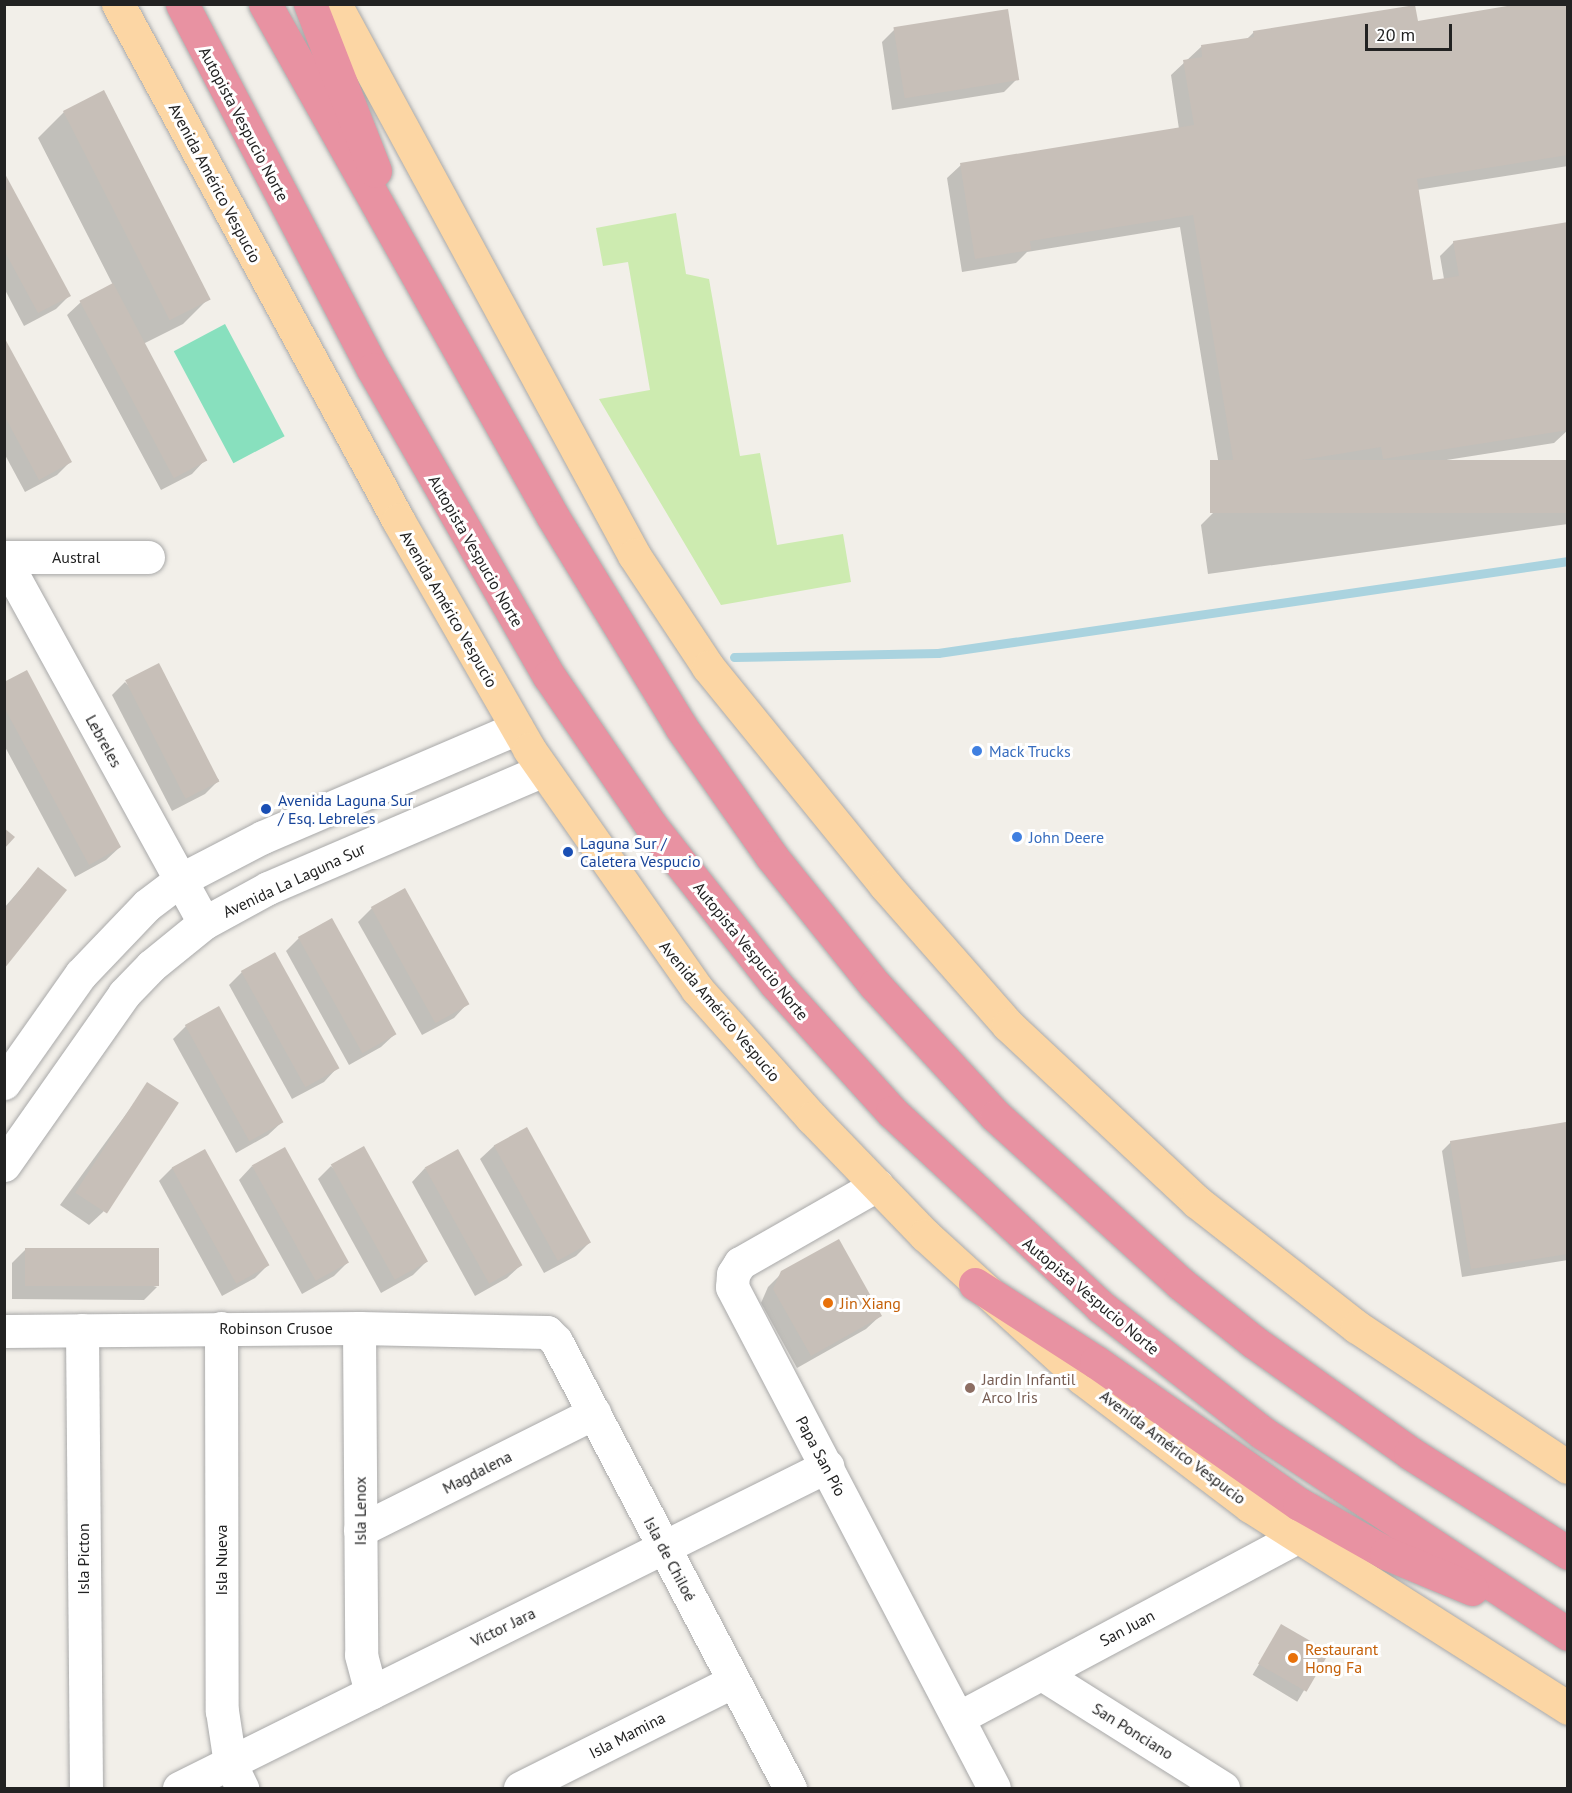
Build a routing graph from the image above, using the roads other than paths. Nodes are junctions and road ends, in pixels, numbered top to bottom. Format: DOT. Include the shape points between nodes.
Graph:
graph roads {
  1 [pos="118,4"];
  2 [pos="168,4"];
  3 [pos="182,4"];
  4 [pos="265,4"];
  5 [pos="310,4"];
  6 [pos="335,4"];
  7 [pos="219,76"];
  8 [pos="405,258"];
  9 [pos="148,557"];
  10 [pos="4,558"];
  11 [pos="517,728"];
  12 [pos="543,770"];
  13 [pos="180,880"];
  14 [pos="204,923"];
  15 [pos="4,1083"];
  16 [pos="4,1165"];
  17 [pos="877,1185"];
  18 [pos="975,1284"];
  19 [pos="221,1328"];
  20 [pos="359,1328"];
  21 [pos="82,1330"];
  22 [pos="4,1331"];
  23 [pos="548,1332"];
  24 [pos="594,1413"];
  25 [pos="827,1466"];
  26 [pos="1568,1467"];
  27 [pos="360,1530"];
  28 [pos="1297,1537"];
  29 [pos="664,1547"];
  30 [pos="1568,1552"];
  31 [pos="1525,1607"];
  32 [pos="1568,1634"];
  33 [pos="1042,1674"];
  34 [pos="734,1682"];
  35 [pos="371,1693"];
  36 [pos="1568,1708"];
  37 [pos="958,1719"];
  38 [pos="236,1776"];
  39 [pos="86,1788"];
  40 [pos="179,1788"];
  41 [pos="520,1788"];
  42 [pos="790,1788"];
  43 [pos="994,1788"];
  44 [pos="1223,1788"];
  1 -- 11 [label="main road, Avenida Américo Vespucio" via="398,520"];
  2 -- 7 [label="highway"];
  3 -- 7 [label="highway, Autopista Vespucio Norte"];
  4 -- 8 [label="highway"];
  5 -- 8 [label="highway"];
  6 -- 26 [label="main road" via="634,555 708,667 885,885 1008,1024 1197,1202 1357,1327"];
  7 -- 31 [label="highway, Autopista Vespucio Norte" via="373,369 549,676 652,827 775,983 909,1129 1101,1307 1263,1433"];
  8 -- 30 [label="highway" via="553,517 681,727 772,857 934,1052 1082,1198 1254,1342 1410,1453"];
  9 -- 10 [label="street, Austral"];
  10 -- 13 [label="street, Lebreles"];
  11 -- 12 [label="main road, Avenida Américo Vespucio"];
  11 -- 13 [label="street" via="263,837"];
  12 -- 14 [label="street, Avenida La Laguna Sur" via="268,888"];
  12 -- 17 [label="main road, Avenida Américo Vespucio" via="697,989"];
  13 -- 14 [label="street, Lebreles"];
  13 -- 15 [label="street" via="133,918 81,974"];
  14 -- 16 [label="street, Avenida La Laguna Sur" via="151,966 124,994"];
  17 -- 18 [label="main road, Avenida Américo Vespucio"];
  17 -- 25 [label="street, Papa San Pío" via="740,1263 733,1274 735,1293"];
  18 -- 28 [label="main road, Avenida Américo Vespucio" via="1142,1427"];
  18 -- 31 [label="highway" via="1096,1362 1256,1477 1342,1530 1431,1574"];
  19 -- 20 [label="street, Robinson Crusoe"];
  19 -- 21 [label="street, Robinson Crusoe"];
  19 -- 38 [label="street, Isla Nueva" via="222,1711"];
  20 -- 23 [label="street, Robinson Crusoe"];
  20 -- 27 [label="street, Isla Lenox"];
  21 -- 22 [label="street, Robinson Crusoe"];
  21 -- 39 [label="street, Isla Picton"];
  23 -- 24 [label="street, Isla de Chiloé"];
  24 -- 27 [label="street, Magdalena"];
  24 -- 29 [label="street, Isla de Chiloé"];
  25 -- 29 [label="street, Víctor Jara"];
  25 -- 37 [label="street, Papa San Pío"];
  27 -- 35 [label="street, Isla Lenox" via="361,1666"];
  28 -- 33 [label="street, San Juan"];
  28 -- 36 [label="main road, Avenida Américo Vespucio"];
  29 -- 34 [label="street, Isla de Chiloé"];
  29 -- 35 [label="street, Víctor Jara"];
  31 -- 32 [label="highway, Autopista Vespucio Norte"];
  33 -- 37 [label="street, San Juan"];
  33 -- 44 [label="street, San Ponciano"];
  34 -- 41 [label="street, Isla Mamina"];
  34 -- 42 [label="street, Isla de Chiloé"];
  35 -- 38 [label="street, Víctor Jara"];
  37 -- 43 [label="street, Papa San Pío"];
  38 -- 40 [label="street, Víctor Jara"];
}
